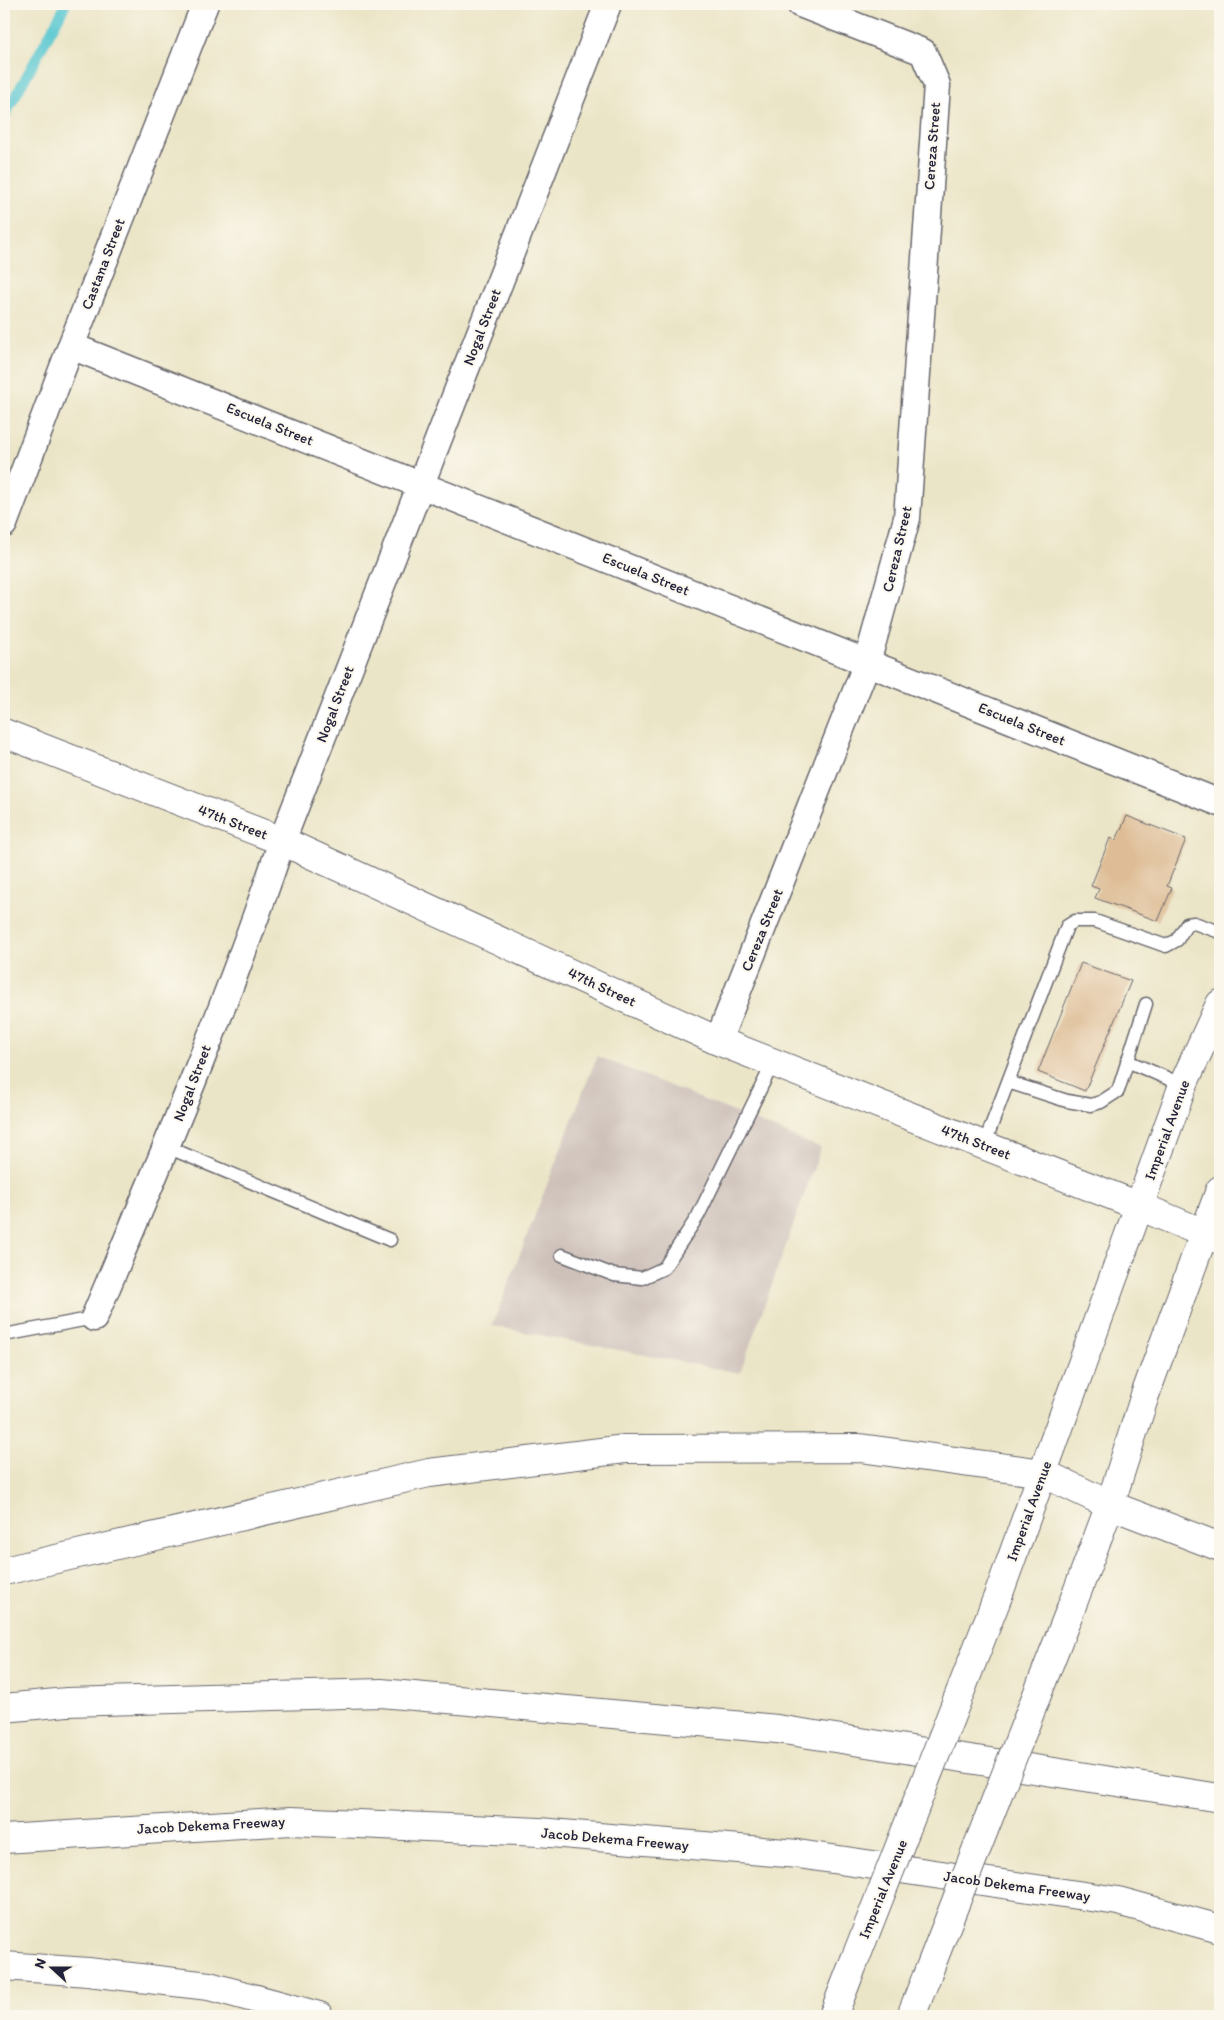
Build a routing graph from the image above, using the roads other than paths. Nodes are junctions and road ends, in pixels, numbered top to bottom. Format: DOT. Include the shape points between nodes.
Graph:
graph roads {
  1 [pos="205,4"];
  2 [pos="608,4"];
  3 [pos="800,4"];
  4 [pos="71,346"];
  5 [pos="421,484"];
  6 [pos="4,524"];
  7 [pos="867,663"];
  8 [pos="4,734"];
  9 [pos="1220,803"];
  10 [pos="282,841"];
  11 [pos="1220,932"];
  12 [pos="1146,1004"];
  13 [pos="1220,1004"];
  14 [pos="718,1041"];
  15 [pos="1127,1061"];
  16 [pos="773,1063"];
  17 [pos="1008,1082"];
  18 [pos="1184,1085"];
  19 [pos="984,1145"];
  20 [pos="166,1147"];
  21 [pos="1220,1190"];
  22 [pos="1139,1206"];
  23 [pos="1212,1236"];
  24 [pos="390,1240"];
  25 [pos="562,1255"];
  26 [pos="94,1318"];
  27 [pos="4,1335"];
  28 [pos="1043,1473"];
  29 [pos="1110,1505"];
  30 [pos="1220,1547"];
  31 [pos="4,1571"];
  32 [pos="4,1708"];
  33 [pos="1220,1798"];
  34 [pos="4,1839"];
  35 [pos="1220,1930"];
  36 [pos="4,1966"];
  37 [pos="319,2016"];
  38 [pos="833,2016"];
  39 [pos="911,2016"];
  1 -- 4 [label="street, Castana Street"];
  2 -- 5 [label="street, Nogal Street"];
  3 -- 7 [label="street, Cereza Street" via="922,52 937,85 907,518"];
  4 -- 5 [label="street, Escuela Street"];
  4 -- 6 [label="street, Castana Street"];
  5 -- 7 [label="street, Escuela Street"];
  5 -- 10 [label="street, Nogal Street"];
  7 -- 9 [label="street, Escuela Street"];
  7 -- 14 [label="street, Cereza Street"];
  8 -- 10 [label="main road, 47th Street"];
  10 -- 14 [label="main road, 47th Street"];
  10 -- 20 [label="street, Nogal Street" via="257,916"];
  11 -- 17 [label="lane" via="1194,923 1187,924 1177,940 1166,946 1095,921 1075,921 1067,926"];
  12 -- 15 [label="lane"];
  13 -- 18 [label="main road, Imperial Avenue"];
  14 -- 16 [label="main road, 47th Street"];
  15 -- 17 [label="lane" via="1118,1092 1091,1105 1067,1101"];
  15 -- 18 [label="lane"];
  16 -- 19 [label="main road, 47th Street"];
  16 -- 25 [label="lane" via="698,1216 664,1268 642,1278 614,1275"];
  17 -- 19 [label="lane"];
  18 -- 22 [label="main road, Imperial Avenue"];
  19 -- 22 [label="main road, 47th Street"];
  20 -- 24 [label="lane"];
  20 -- 26 [label="street, Nogal Street"];
  21 -- 23 [label="main road"];
  22 -- 23 [label="main road, 47th Street"];
  22 -- 28 [label="main road, Imperial Avenue"];
  23 -- 29 [label="main road" via="1146,1395"];
  26 -- 27 [label="lane, Nogal Street"];
  28 -- 29 [label="main road"];
  28 -- 31 [label="main road" via="860,1448 625,1449 429,1473"];
  28 -- 38 [label="main road, Imperial Avenue, bridge"];
  29 -- 30 [label="main road"];
  29 -- 39 [label="main road, bridge"];
  32 -- 33 [label="main road" via="67,1702 381,1693 777,1729"];
  34 -- 35 [label="main road, Jacob Dekema Freeway" via="291,1820 539,1832 798,1854 1118,1901"];
  36 -- 37 [label="main road" via="209,1986"];
}
